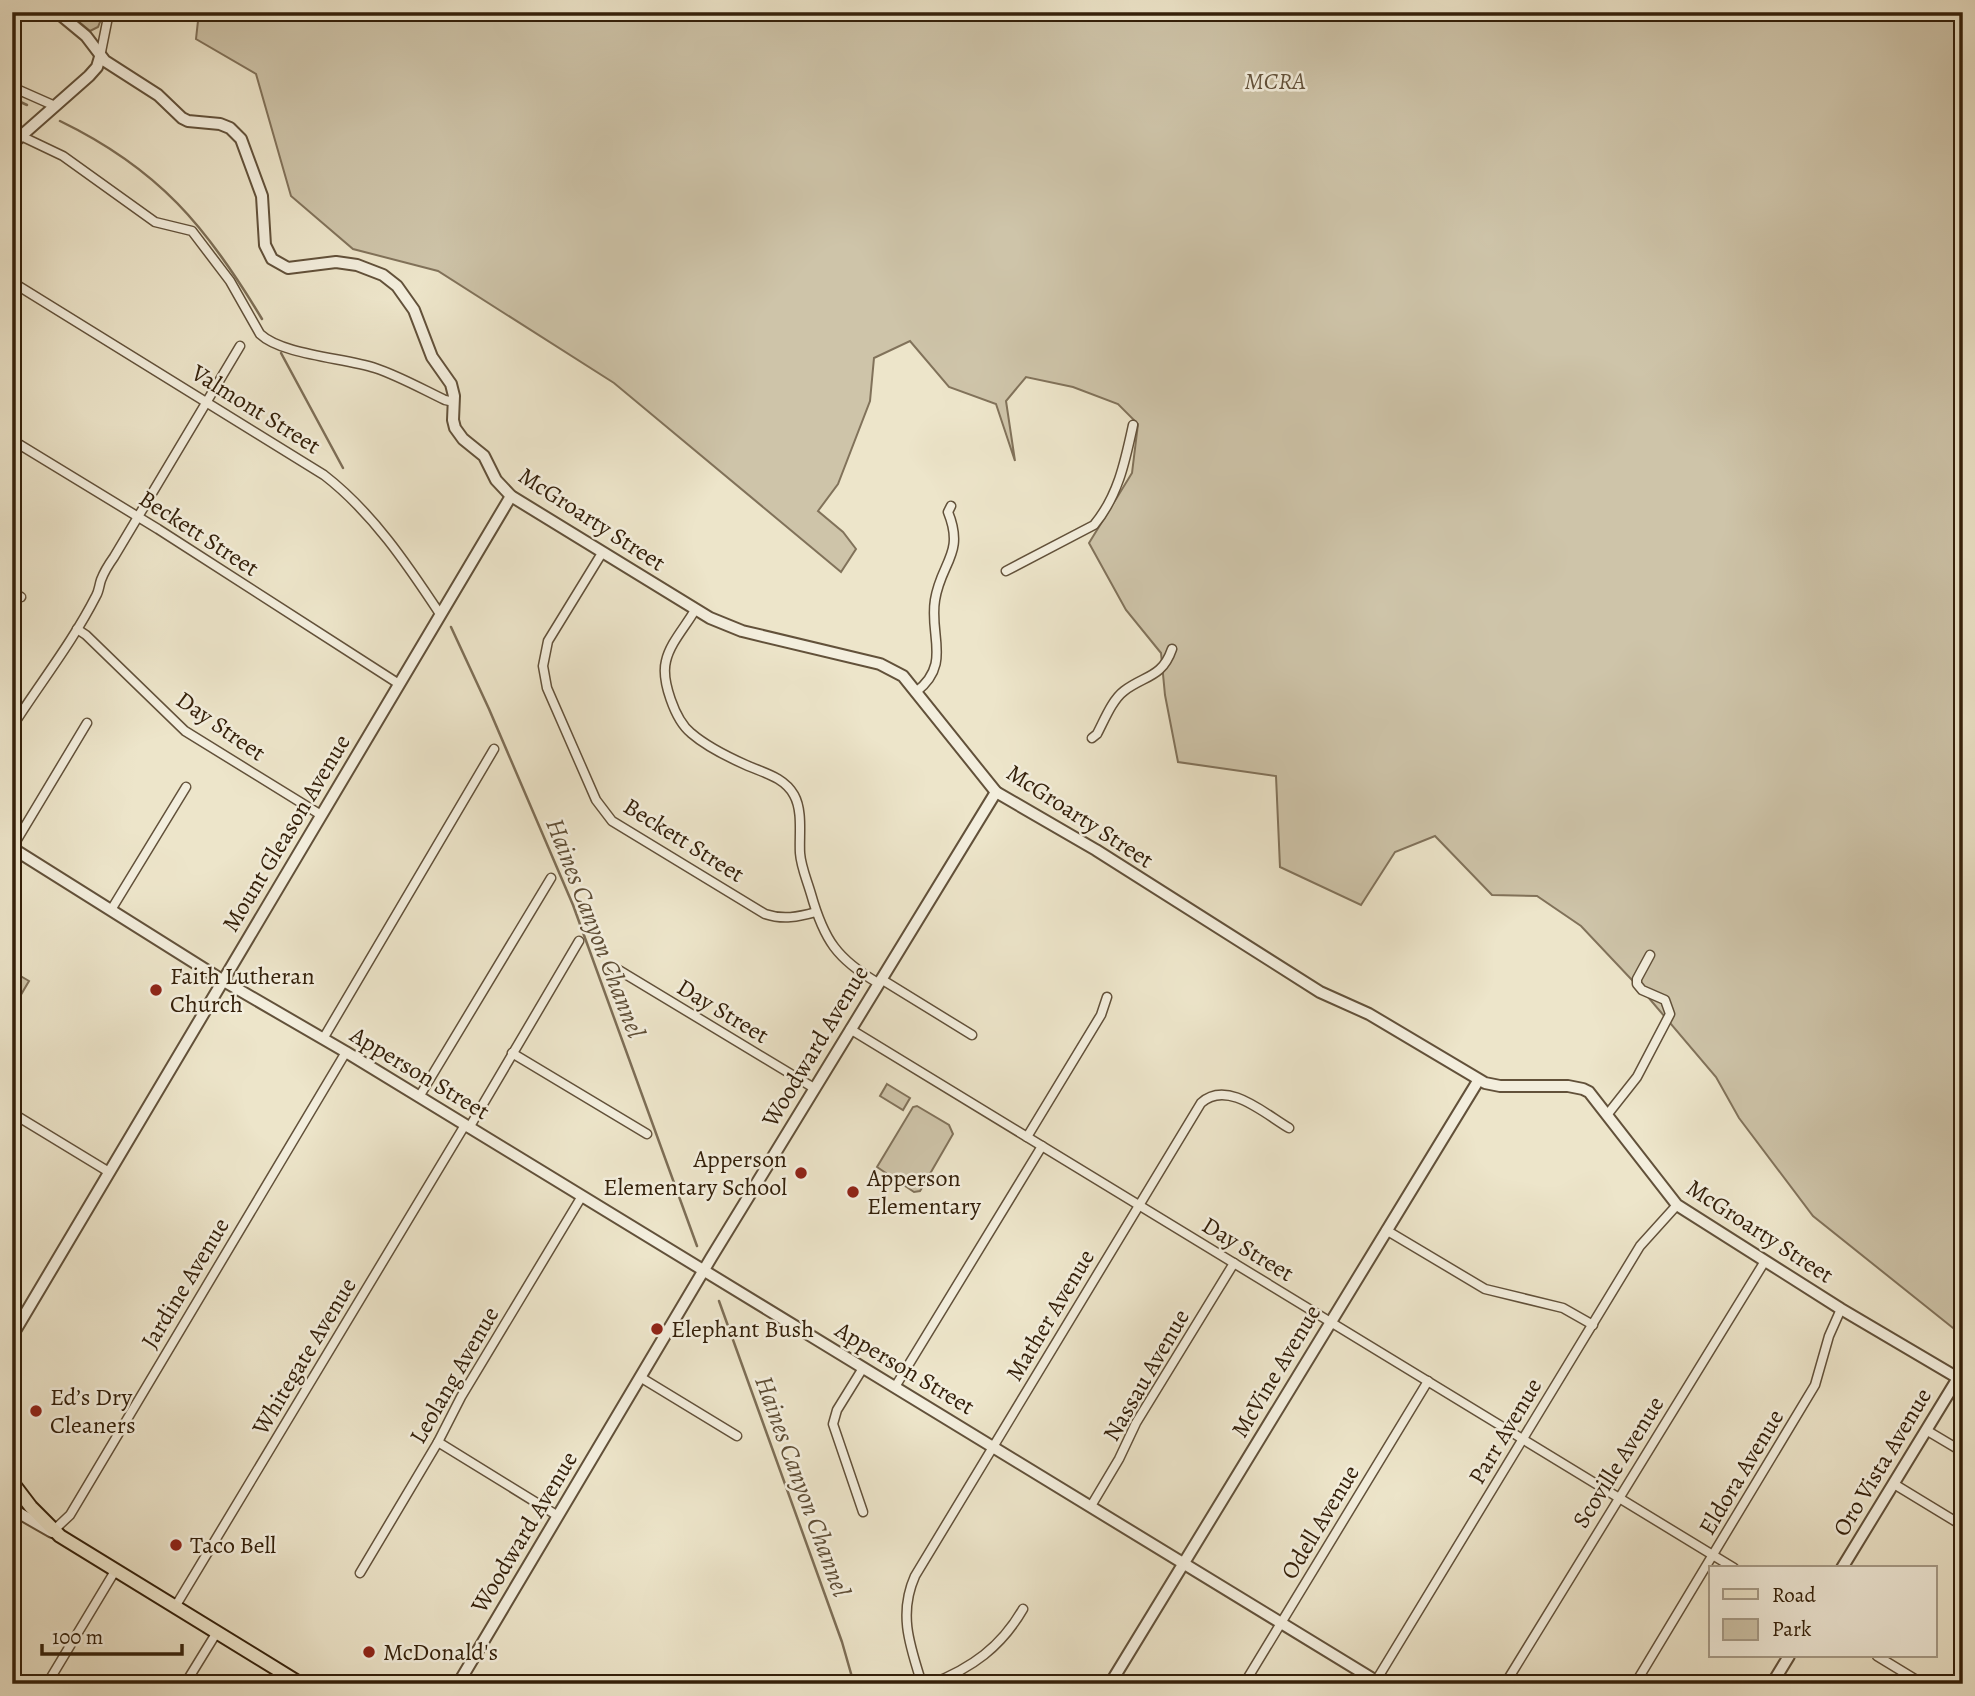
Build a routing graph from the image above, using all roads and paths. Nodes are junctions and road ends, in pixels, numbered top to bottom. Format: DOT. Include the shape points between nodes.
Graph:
graph roads {
  1 [pos="57,12"];
  2 [pos="109,12"];
  3 [pos="100,57"];
  4 [pos="12,87"];
  5 [pos="55,106"];
  6 [pos="17,140"];
  7 [pos="12,282"];
  8 [pos="240,346"];
  9 [pos="208,401"];
  10 [pos="454,402"];
  11 [pos="1133,425"];
  12 [pos="12,440"];
  13 [pos="511,496"];
  14 [pos="951,506"];
  15 [pos="138,517"];
  16 [pos="602,553"];
  17 [pos="1006,571"];
  18 [pos="12,592"];
  19 [pos="21,597"];
  20 [pos="695,610"];
  21 [pos="440,614"];
  22 [pos="77,629"];
  23 [pos="1172,649"];
  24 [pos="399,684"];
  25 [pos="916,691"];
  26 [pos="87,723"];
  27 [pos="12,727"];
  28 [pos="1092,738"];
  29 [pos="494,749"];
  30 [pos="186,787"];
  31 [pos="996,792"];
  32 [pos="321,815"];
  33 [pos="12,848"];
  34 [pos="551,878"];
  35 [pos="111,910"];
  36 [pos="816,912"];
  37 [pos="579,941"];
  38 [pos="1650,955"];
  39 [pos="612,966"];
  40 [pos="222,980"];
  41 [pos="880,981"];
  42 [pos="1107,997"];
  43 [pos="850,1029"];
  44 [pos="972,1035"];
  45 [pos="323,1039"];
  46 [pos="345,1052"];
  47 [pos="512,1053"];
  48 [pos="1478,1081"];
  49 [pos="814,1088"];
  50 [pos="419,1097"];
  51 [pos="12,1113"];
  52 [pos="1607,1115"];
  53 [pos="467,1126"];
  54 [pos="1289,1128"];
  55 [pos="646,1134"];
  56 [pos="1027,1137"];
  57 [pos="1042,1146"];
  58 [pos="109,1172"];
  59 [pos="582,1196"];
  60 [pos="1677,1205"];
  61 [pos="1139,1206"];
  62 [pos="1386,1230"];
  63 [pos="1765,1261"];
  64 [pos="1234,1263"];
  65 [pos="704,1270"];
  66 [pos="1841,1309"];
  67 [pos="1330,1322"];
  68 [pos="1593,1325"];
  69 [pos="12,1336"];
  70 [pos="863,1368"];
  71 [pos="640,1377"];
  72 [pos="1961,1379"];
  73 [pos="1428,1381"];
  74 [pos="895,1387"];
  75 [pos="1927,1430"];
  76 [pos="737,1436"];
  77 [pos="1523,1440"];
  78 [pos="438,1442"];
  79 [pos="992,1447"];
  80 [pos="1963,1452"];
  81 [pos="12,1482"];
  82 [pos="1894,1484"];
  83 [pos="1619,1498"];
  84 [pos="1091,1506"];
  85 [pos="12,1509"];
  86 [pos="863,1512"];
  87 [pos="558,1516"];
  88 [pos="1963,1526"];
  89 [pos="57,1533"];
  90 [pos="1713,1556"];
  91 [pos="1183,1563"];
  92 [pos="1730,1566"];
  93 [pos="1843,1566"];
  94 [pos="116,1571"];
  95 [pos="360,1573"];
  96 [pos="175,1607"];
  97 [pos="1023,1609"];
  98 [pos="1281,1622"];
  99 [pos="217,1632"];
  100 [pos="1788,1658"];
  101 [pos="1880,1658"];
  102 [pos="297,1683"];
  103 [pos="1377,1683"];
  104 [pos="47,1684"];
  105 [pos="185,1684"];
  106 [pos="458,1684"];
  107 [pos="922,1684"];
  108 [pos="931,1684"];
  109 [pos="1110,1684"];
  110 [pos="1244,1684"];
  111 [pos="1505,1684"];
  112 [pos="1635,1684"];
  113 [pos="1772,1684"];
  114 [pos="1923,1684"];
  1 -- 3 [label="street, McGroarty Street" via="86,36"];
  2 -- 3 [label="street"];
  3 -- 5 [label="street" via="89,76"];
  3 -- 10 [label="street, McGroarty Street" via="158,95 184,120 220,124 241,139 260,187 265,246 272,260 288,268 336,262 357,265 397,286 414,310 432,357 449,379"];
  4 -- 5 [label="street"];
  5 -- 6 [label="street"];
  6 -- 10 [label="street" via="63,156 155,222 192,231 268,341 372,367"];
  7 -- 9 [label="street, Valmont Street"];
  8 -- 9 [label="street"];
  9 -- 15 [label="street"];
  9 -- 21 [label="street, Valmont Street" via="347,493"];
  10 -- 13 [label="street, McGroarty Street" via="458,433 481,453"];
  11 -- 17 [label="street" via="1124,468 1094,526"];
  12 -- 15 [label="street, Beckett Street"];
  13 -- 16 [label="street, McGroarty Street"];
  13 -- 21 [label="street, Mount Gleason Avenue"];
  14 -- 25 [label="street" via="948,512 955,543 934,603 936,666"];
  15 -- 22 [label="street"];
  15 -- 24 [label="street, Beckett Street"];
  16 -- 20 [label="street, McGroarty Street"];
  16 -- 36 [label="street, Beckett Street" via="548,641 543,666 547,688 596,800 612,821 765,914 778,918"];
  18 -- 19 [label="street"];
  20 -- 25 [label="street, McGroarty Street" via="742,631 880,664 896,671"];
  20 -- 36 [label="street" via="667,656 665,685 691,733 730,758 774,776 792,792 798,807 802,863"];
  21 -- 24 [label="street, Mount Gleason Avenue"];
  22 -- 27 [label="street"];
  22 -- 32 [label="street, Day Street" via="185,731"];
  23 -- 28 [label="street" via="1153,676 1121,693"];
  24 -- 32 [label="street, Mount Gleason Avenue"];
  25 -- 31 [label="street, McGroarty Street"];
  26 -- 33 [label="street"];
  29 -- 45 [label="street"];
  30 -- 35 [label="street"];
  31 -- 41 [label="street, Woodward Avenue"];
  31 -- 48 [label="street, McGroarty Street" via="1320,992 1369,1014"];
  32 -- 40 [label="street, Mount Gleason Avenue"];
  33 -- 35 [label="street, Apperson Street"];
  34 -- 50 [label="street"];
  35 -- 40 [label="street, Apperson Street"];
  36 -- 41 [label="street" via="837,954"];
  37 -- 47 [label="street, Whitegate Avenue"];
  38 -- 52 [label="street" via="1637,984 1665,1000 1670,1008 1668,1022 1637,1077"];
  39 -- 49 [label="street, Day Street"];
  40 -- 45 [label="street, Apperson Street"];
  40 -- 58 [label="street, Mount Gleason Avenue"];
  41 -- 43 [label="street, Woodward Avenue"];
  41 -- 44 [label="street"];
  42 -- 56 [label="street" via="1101,1015"];
  43 -- 49 [label="street, Woodward Avenue"];
  43 -- 56 [label="street, Day Street"];
  45 -- 46 [label="street, Apperson Street"];
  46 -- 50 [label="street, Apperson Street"];
  46 -- 89 [label="street, Jardine Avenue"];
  47 -- 53 [label="street, Whitegate Avenue"];
  47 -- 55 [label="street"];
  48 -- 52 [label="street, McGroarty Street" via="1583,1089"];
  48 -- 62 [label="street, McVine Avenue"];
  49 -- 65 [label="street, Woodward Avenue"];
  50 -- 53 [label="street, Apperson Street"];
  51 -- 58 [label="street"];
  52 -- 60 [label="street, McGroarty Street"];
  53 -- 59 [label="street, Apperson Street"];
  53 -- 96 [label="street, Whitegate Avenue"];
  54 -- 61 [label="street, Mather Avenue" via="1239,1098 1206,1098"];
  56 -- 57 [label="street, Day Street"];
  57 -- 61 [label="street, Day Street"];
  57 -- 74 [label="street"];
  58 -- 69 [label="street, Mount Gleason Avenue"];
  59 -- 65 [label="street, Apperson Street"];
  59 -- 78 [label="street, Leolang Avenue"];
  60 -- 63 [label="street, McGroarty Street"];
  60 -- 68 [label="street, Parr Avenue" via="1640,1246"];
  61 -- 64 [label="street, Day Street"];
  61 -- 79 [label="street, Mather Avenue"];
  62 -- 67 [label="street, McVine Avenue"];
  62 -- 68 [label="street" via="1485,1289 1563,1308"];
  63 -- 66 [label="street, McGroarty Street"];
  63 -- 83 [label="street, Scoville Avenue"];
  64 -- 67 [label="street, Day Street"];
  64 -- 84 [label="street, Nassau Avenue"];
  65 -- 70 [label="street, Apperson Street"];
  65 -- 71 [label="street, Woodward Avenue"];
  66 -- 72 [label="street, McGroarty Street"];
  66 -- 90 [label="street, Eldora Avenue" via="1818,1381"];
  67 -- 73 [label="street, Day Street"];
  67 -- 91 [label="street, McVine Avenue"];
  68 -- 77 [label="street, Parr Avenue"];
  70 -- 74 [label="street, Apperson Street"];
  70 -- 86 [label="street" via="835,1413 833,1427"];
  71 -- 76 [label="street"];
  71 -- 87 [label="street, Woodward Avenue"];
  72 -- 75 [label="street, Oro Vista Avenue"];
  73 -- 77 [label="street, Day Street"];
  73 -- 98 [label="street, Odell Avenue"];
  74 -- 79 [label="street, Apperson Street"];
  75 -- 80 [label="street"];
  75 -- 82 [label="street, Oro Vista Avenue"];
  77 -- 83 [label="street, Day Street"];
  77 -- 103 [label="street, Parr Avenue"];
  78 -- 87 [label="street"];
  78 -- 95 [label="street, Leolang Avenue"];
  79 -- 84 [label="street, Apperson Street"];
  79 -- 107 [label="street, Mather Avenue" via="910,1587 906,1633"];
  81 -- 89 [label="main road"];
  82 -- 88 [label="street"];
  82 -- 93 [label="street, Oro Vista Avenue"];
  83 -- 90 [label="street, Day Street"];
  83 -- 111 [label="street, Scoville Avenue"];
  84 -- 91 [label="street, Apperson Street"];
  85 -- 89 [label="street"];
  87 -- 106 [label="street, Woodward Avenue"];
  89 -- 94 [label="main road"];
  90 -- 92 [label="street, Day Street"];
  90 -- 112 [label="street, Eldora Avenue"];
  91 -- 98 [label="street, Apperson Street"];
  91 -- 109 [label="street, McVine Avenue"];
  94 -- 96 [label="main road"];
  94 -- 104 [label="street"];
  96 -- 99 [label="main road"];
  97 -- 108 [label="street" via="994,1648 964,1670"];
  98 -- 103 [label="street, Apperson Street"];
  98 -- 110 [label="street, Odell Avenue"];
  99 -- 102 [label="main road"];
  99 -- 105 [label="street"];
  100 -- 113 [label="street"];
  101 -- 114 [label="street"];
}
